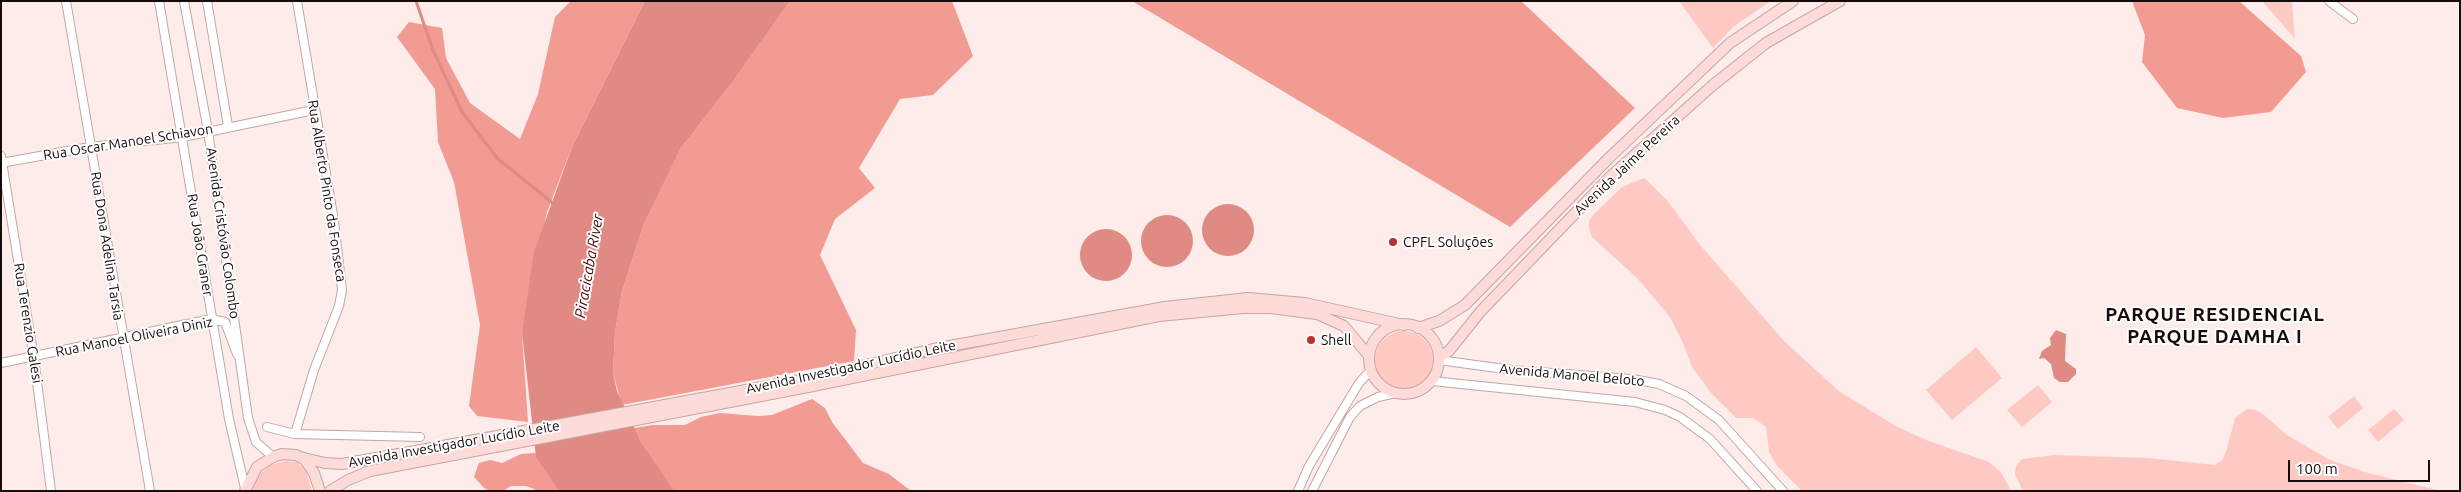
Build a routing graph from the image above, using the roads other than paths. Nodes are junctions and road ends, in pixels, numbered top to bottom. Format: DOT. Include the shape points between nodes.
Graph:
graph roads {
  1 [pos="66,1"];
  2 [pos="159,1"];
  3 [pos="184,1"];
  4 [pos="207,1"];
  5 [pos="297,1"];
  6 [pos="1793,1"];
  7 [pos="1840,1"];
  8 [pos="2330,1"];
  9 [pos="2353,19"];
  10 [pos="314,110"];
  11 [pos="228,126"];
  12 [pos="208,132"];
  13 [pos="183,137"];
  14 [pos="90,148"];
  15 [pos="2,160"];
  16 [pos="211,319"];
  17 [pos="1404,325"];
  18 [pos="1418,328"];
  19 [pos="122,337"];
  20 [pos="1370,356"];
  21 [pos="34,358"];
  22 [pos="1439,359"];
  23 [pos="241,362"];
  24 [pos="1,363"];
  25 [pos="1371,370"];
  26 [pos="1432,381"];
  27 [pos="1396,394"];
  28 [pos="642,413"];
  29 [pos="267,427"];
  30 [pos="295,434"];
  31 [pos="420,437"];
  32 [pos="518,438"];
  33 [pos="273,457"];
  34 [pos="300,458"];
  35 [pos="244,490"];
  36 [pos="51,491"];
  37 [pos="150,491"];
  38 [pos="320,491"];
  39 [pos="330,491"];
  40 [pos="1298,491"];
  41 [pos="1312,491"];
  42 [pos="1756,491"];
  43 [pos="1783,491"];
  1 -- 14 [label="street, Rua Dona Adelina Tarsia"];
  2 -- 13 [label="street, Rua João Graner"];
  3 -- 12 [label="street, Avenida Cristóvão Colombo"];
  4 -- 11 [label="street"];
  5 -- 10 [label="street, Rua Alberto Pinto da Fonseca"];
  6 -- 18 [label="main road, Avenida Jaime Pereira" via="1730,43 1610,156 1465,305 1439,321"];
  7 -- 22 [label="main road, Avenida Jaime Pereira" via="1766,43 1712,85 1611,176"];
  8 -- 9 [label="street"];
  10 -- 11 [label="street, Rua Oscar Manoel Schiavon"];
  10 -- 30 [label="street, Rua Alberto Pinto da Fonseca" via="334,221 342,290"];
  11 -- 12 [label="street, Rua Oscar Manoel Schiavon"];
  12 -- 13 [label="street, Rua Oscar Manoel Schiavon"];
  12 -- 23 [label="street, Avenida Cristóvão Colombo"];
  13 -- 14 [label="street, Rua Oscar Manoel Schiavon"];
  13 -- 16 [label="street, Rua João Graner"];
  14 -- 15 [label="street, Rua Oscar Manoel Schiavon"];
  14 -- 19 [label="street, Rua Dona Adelina Tarsia"];
  15 -- 21 [label="street, Rua Terenzio Galesi"];
  16 -- 19 [label="street, Rua Manoel Oliveira Diniz"];
  16 -- 23 [label="street, Rua Manoel Oliveira Diniz" via="225,322"];
  16 -- 35 [label="street, Rua João Graner"];
  17 -- 18 [label="main road"];
  17 -- 20 [label="main road" via="1394,326 1381,334 1372,346"];
  17 -- 28 [label="main road, Avenida Investigador Lucídio Leite" via="1305,303 1248,298 1165,307 933,349"];
  18 -- 22 [label="main road" via="1433,340"];
  19 -- 21 [label="street, Rua Manoel Oliveira Diniz"];
  19 -- 37 [label="street, Rua Dona Adelina Tarsia"];
  20 -- 25 [label="main road"];
  20 -- 28 [label="main road, Avenida Investigador Lucídio Leite" via="1344,326 1318,314 1271,308 1220,310 1159,316 808,387"];
  21 -- 24 [label="street, Rua Manoel Oliveira Diniz"];
  21 -- 36 [label="street, Rua Terenzio Galesi"];
  22 -- 26 [label="main road"];
  22 -- 43 [label="street, Avenida Manoel Beloto" via="1512,370 1659,384 1686,396 1719,420"];
  23 -- 33 [label="street, Avenida Cristóvão Colombo" via="252,432 256,442"];
  25 -- 27 [label="main road" via="1380,385"];
  25 -- 40 [label="street" via="1329,433"];
  26 -- 27 [label="main road" via="1422,390"];
  26 -- 42 [label="street, Avenida Manoel Beloto" via="1635,402 1665,410 1710,439"];
  27 -- 41 [label="street" via="1378,397 1360,406 1350,417"];
  28 -- 32 [label="main road, Avenida Investigador Lucídio Leite"];
  29 -- 30 [label="street"];
  30 -- 31 [label="street"];
  32 -- 34 [label="main road, Avenida Investigador Lucídio Leite" via="342,464"];
  32 -- 39 [label="main road, Avenida Investigador Lucídio Leite" via="370,470"];
  33 -- 34 [label="main road, Avenida Investigador Lucídio Leite" via="282,454"];
  33 -- 35 [label="main road" via="257,467"];
  34 -- 38 [label="main road" via="311,467"];
}
